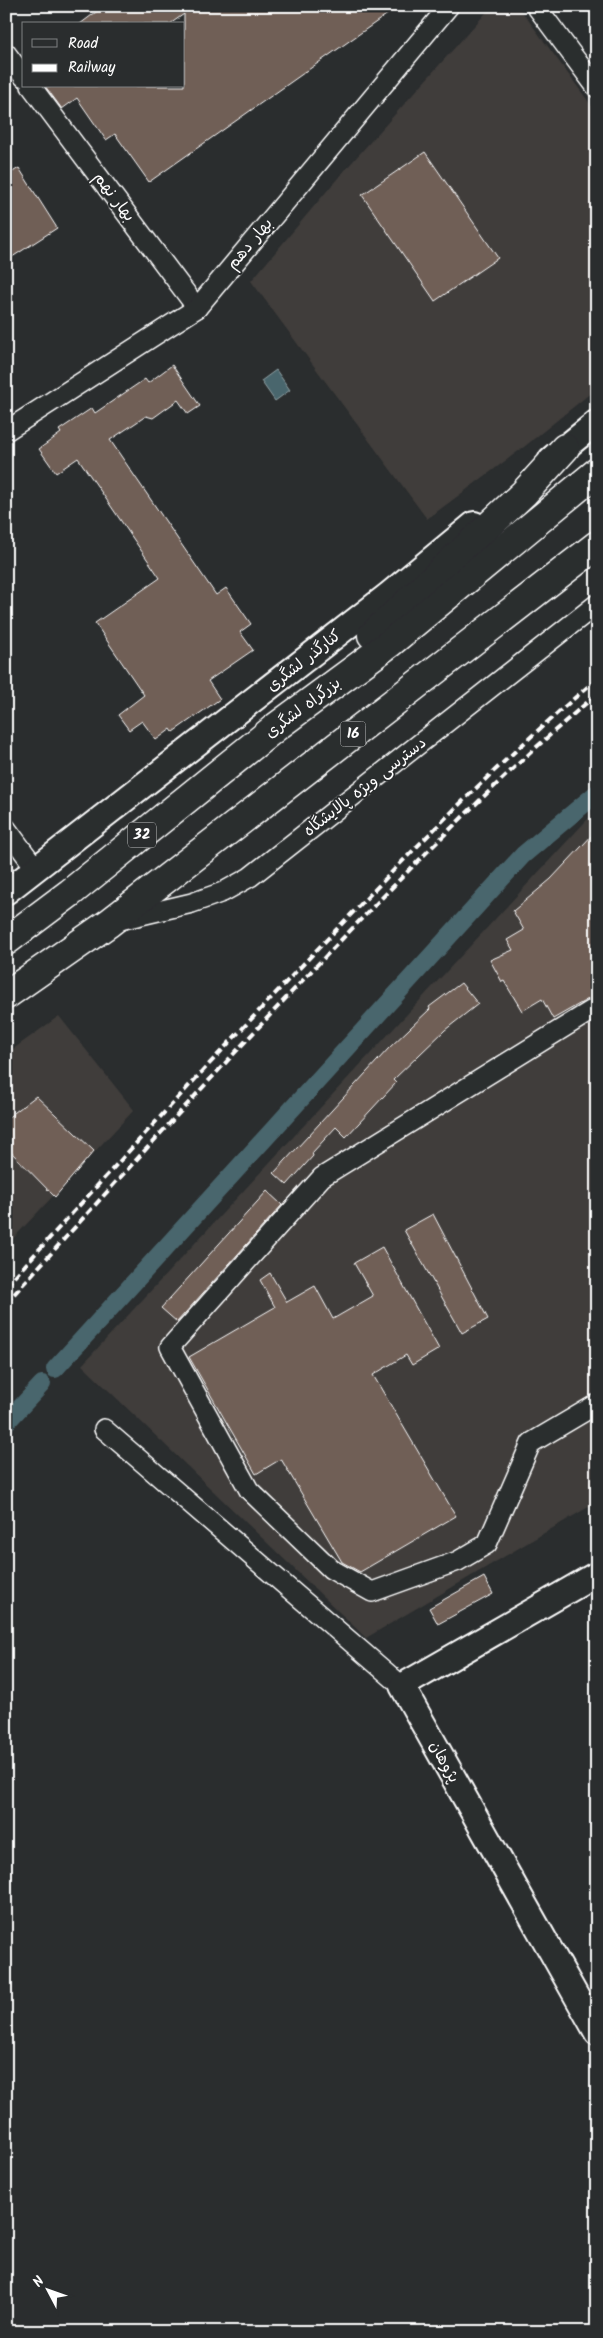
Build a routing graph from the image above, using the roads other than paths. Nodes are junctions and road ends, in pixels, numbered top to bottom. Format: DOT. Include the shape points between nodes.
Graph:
graph roads {
  1 [pos="449,6"];
  2 [pos="536,6"];
  3 [pos="6,53"];
  4 [pos="22,74"];
  5 [pos="32,88"];
  6 [pos="597,88"];
  7 [pos="197,308"];
  8 [pos="597,422"];
  9 [pos="6,431"];
  10 [pos="565,448"];
  11 [pos="597,472"];
  12 [pos="597,545"];
  13 [pos="597,604"];
  14 [pos="276,727"];
  15 [pos="6,828"];
  16 [pos="37,870"];
  17 [pos="6,892"];
  18 [pos="109,923"];
  19 [pos="6,941"];
  20 [pos="6,995"];
  21 [pos="597,1006"];
  22 [pos="597,1404"];
  23 [pos="104,1430"];
  24 [pos="597,1574"];
  25 [pos="402,1686"];
  26 [pos="597,2033"];
  1 -- 7 [label="street, بهار دهم"];
  2 -- 6 [label="street"];
  3 -- 4 [label="street"];
  5 -- 7 [label="street, بهار نهم"];
  7 -- 9 [label="street, بهار دهم"];
  8 -- 10 [label="main road, کنارگذر لشگری"];
  10 -- 14 [label="highway" via="489,527"];
  10 -- 16 [label="main road, کنارگذر لشگری" via="388,595"];
  11 -- 14 [label="highway, بزرگراه لشگری" via="390,643"];
  12 -- 18 [label="highway, 16"];
  13 -- 18 [label="street, دسترسی ویژه پالایشگاه" via="250,877 224,892 192,903"];
  14 -- 19 [label="highway, بزرگراه لشگری / 32"];
  15 -- 16 [label="street"];
  16 -- 17 [label="main road, کنارگذر لشگری"];
  18 -- 20 [label="highway"];
  21 -- 22 [label="street" via="322,1177 170,1347 249,1490 331,1569 372,1592 458,1562 487,1544 531,1443"];
  23 -- 25 [label="street"];
  24 -- 25 [label="main road"];
  25 -- 26 [label="main road, پژوهان"];
}
